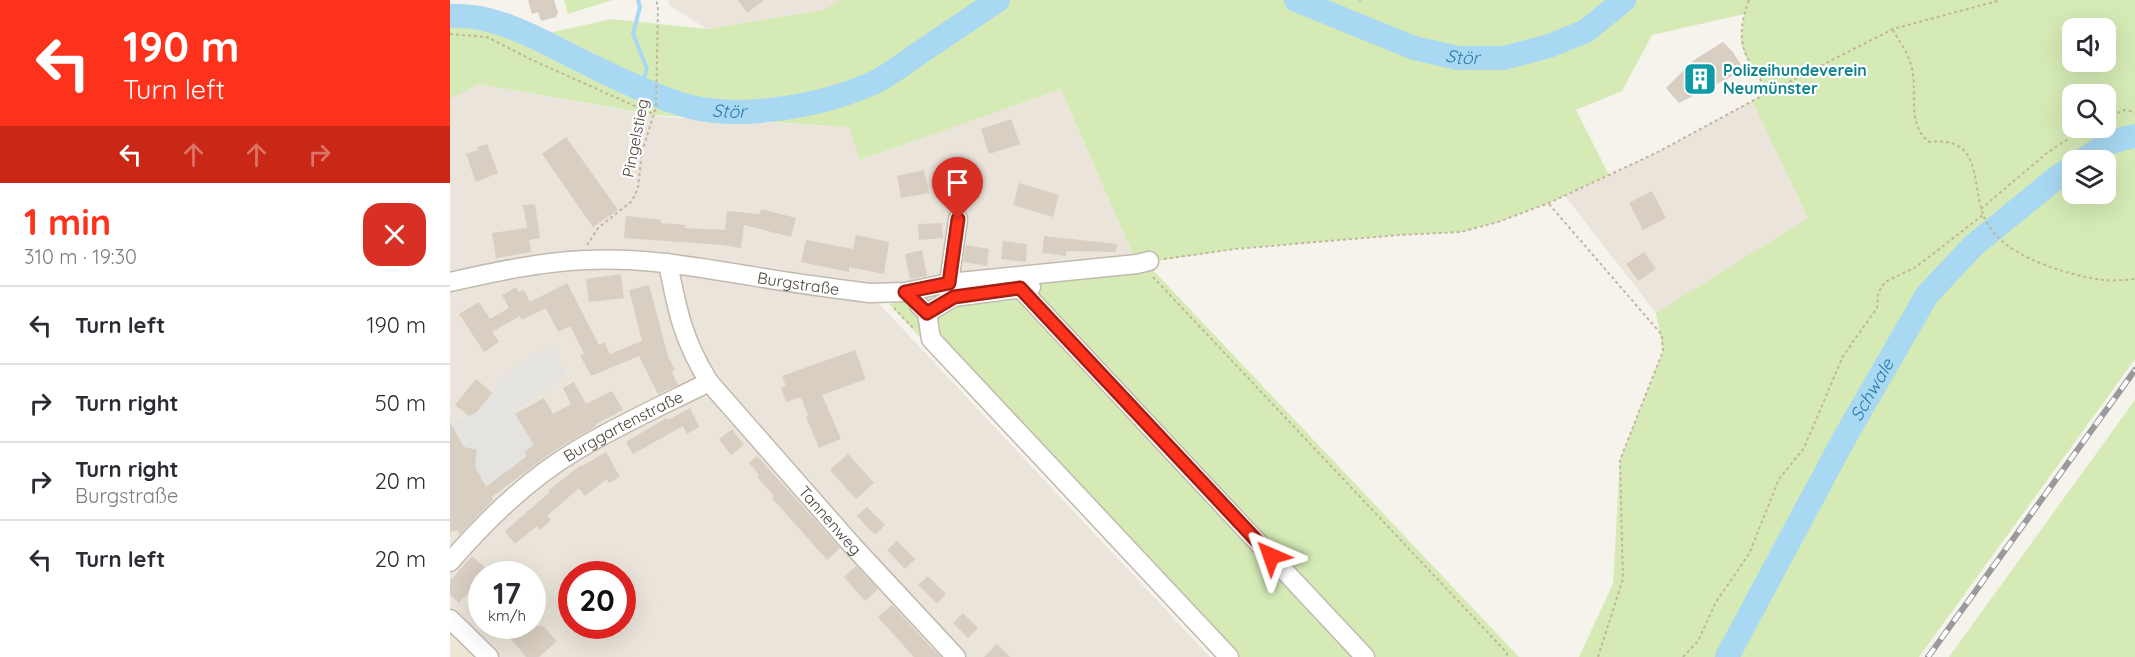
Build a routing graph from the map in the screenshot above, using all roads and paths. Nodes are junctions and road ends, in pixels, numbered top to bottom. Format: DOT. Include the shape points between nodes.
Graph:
graph roads {
  1 [pos="656,0"];
  2 [pos="1749,0"];
  3 [pos="2001,0"];
  4 [pos="1893,29"];
  5 [pos="450,34"];
  6 [pos="1769,92"];
  7 [pos="2135,112"];
  8 [pos="2116,113"];
  9 [pos="655,115"];
  10 [pos="2069,138"];
  11 [pos="1549,203"];
  12 [pos="1982,209"];
  13 [pos="1983,215"];
  14 [pos="958,219"];
  15 [pos="585,260"];
  16 [pos="668,263"];
  17 [pos="1149,267"];
  18 [pos="2135,279"];
  19 [pos="450,282"];
  20 [pos="949,283"];
  21 [pos="1020,288"];
  22 [pos="905,292"];
  23 [pos="927,313"];
  24 [pos="709,382"];
  25 [pos="450,562"];
  26 [pos="450,619"];
  27 [pos="489,657"];
  28 [pos="956,657"];
  29 [pos="1229,657"];
  30 [pos="1365,657"];
  31 [pos="1507,657"];
  32 [pos="1598,657"];
  33 [pos="1683,657"];
  1 -- 9 [label="path, Pingelstieg"];
  2 -- 6 [label="path" via="1742,43 1746,57"];
  3 -- 4 [label="path"];
  4 -- 6 [label="path"];
  4 -- 12 [label="path" via="1911,65 1915,120 1920,135 1929,142 1945,140 1962,148 1975,169"];
  5 -- 9 [label="path" via="487,37"];
  6 -- 11 [label="path" via="1656,153"];
  7 -- 8 [label="path"];
  9 -- 15 [label="path, Pingelstieg" via="632,201 598,228 587,245"];
  10 -- 12 [label="path"];
  11 -- 17 [label="path" via="1461,232 1235,249"];
  11 -- 32 [label="path" via="1662,335 1664,351 1620,460 1623,579"];
  12 -- 13 [label="path"];
  13 -- 18 [label="path" via="1998,238 2028,258 2077,275"];
  13 -- 33 [label="path" via="1916,267 1885,282 1878,293 1877,308 1843,356 1804,448 1779,479 1749,554 1716,602 1698,641"];
  14 -- 20 [label="street"];
  15 -- 16 [label="street, Burgstraße"];
  15 -- 19 [label="street, Burgstraße"];
  16 -- 22 [label="street, Burgstraße" via="869,293"];
  16 -- 24 [label="street" via="677,313"];
  17 -- 20 [label="street, Burgstraße" via="1137,264"];
  17 -- 21 [label="street"];
  17 -- 31 [label="path"];
  20 -- 22 [label="street, Burgstraße"];
  21 -- 23 [label="street" via="954,297"];
  21 -- 30 [label="street"];
  22 -- 23 [label="street"];
  23 -- 29 [label="street" via="931,339"];
  24 -- 25 [label="street, Burggartenstraße" via="594,440 536,478 505,504"];
  24 -- 28 [label="street, Tannenweg"];
  26 -- 27 [label="street"];
}
